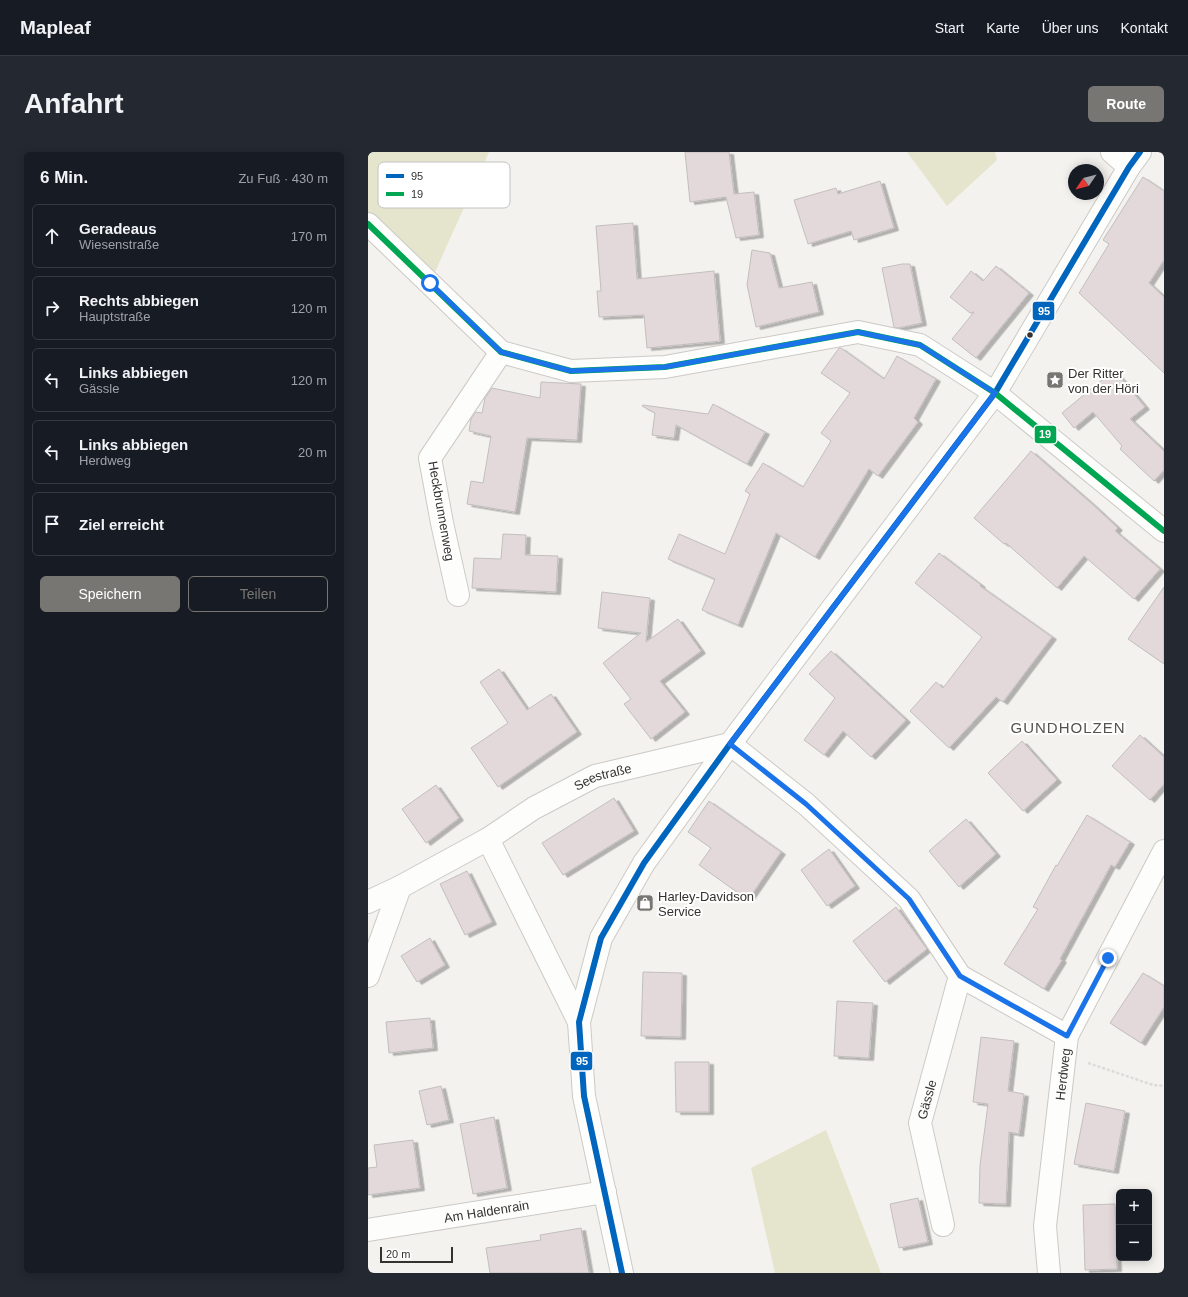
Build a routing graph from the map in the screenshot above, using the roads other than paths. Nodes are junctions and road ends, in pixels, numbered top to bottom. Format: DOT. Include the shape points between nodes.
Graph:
graph roads {
  1 [pos="1112,152"];
  2 [pos="1135,160"];
  3 [pos="368,224"];
  4 [pos="501,352"];
  5 [pos="995,393"];
  6 [pos="1164,531"];
  7 [pos="458,595"];
  8 [pos="730,744"];
  9 [pos="488,839"];
  10 [pos="1164,851"];
  11 [pos="400,887"];
  12 [pos="368,902"];
  13 [pos="368,976"];
  14 [pos="960,976"];
  15 [pos="579,1022"];
  16 [pos="1066,1046"];
  17 [pos="605,1192"];
  18 [pos="944,1225"];
  19 [pos="368,1230"];
  20 [pos="622,1273"];
  21 [pos="1048,1273"];
  1 -- 2 [label="street"];
  2 -- 5 [label="street"];
  3 -- 4 [label="street"];
  4 -- 5 [label="street" via="571,371 665,367 858,332 920,345"];
  4 -- 7 [label="street, Heckbrunnenweg" via="430,458"];
  5 -- 6 [label="street"];
  5 -- 8 [label="street"];
  8 -- 9 [label="street, Seestraße" via="595,776 534,808"];
  8 -- 14 [label="street" via="806,804 909,899"];
  8 -- 15 [label="street" via="644,863 601,938"];
  9 -- 11 [label="street, Seestraße"];
  9 -- 15 [label="street"];
  10 -- 16 [label="street, Herdweg"];
  11 -- 12 [label="street, Seestraße"];
  11 -- 13 [label="street"];
  14 -- 16 [label="street"];
  14 -- 18 [label="street, Gässle" via="920,1123"];
  15 -- 17 [label="street" via="584,1096"];
  16 -- 21 [label="street, Herdweg" via="1045,1226"];
  17 -- 19 [label="street, Am Haldenrain"];
  17 -- 20 [label="street"];
}
